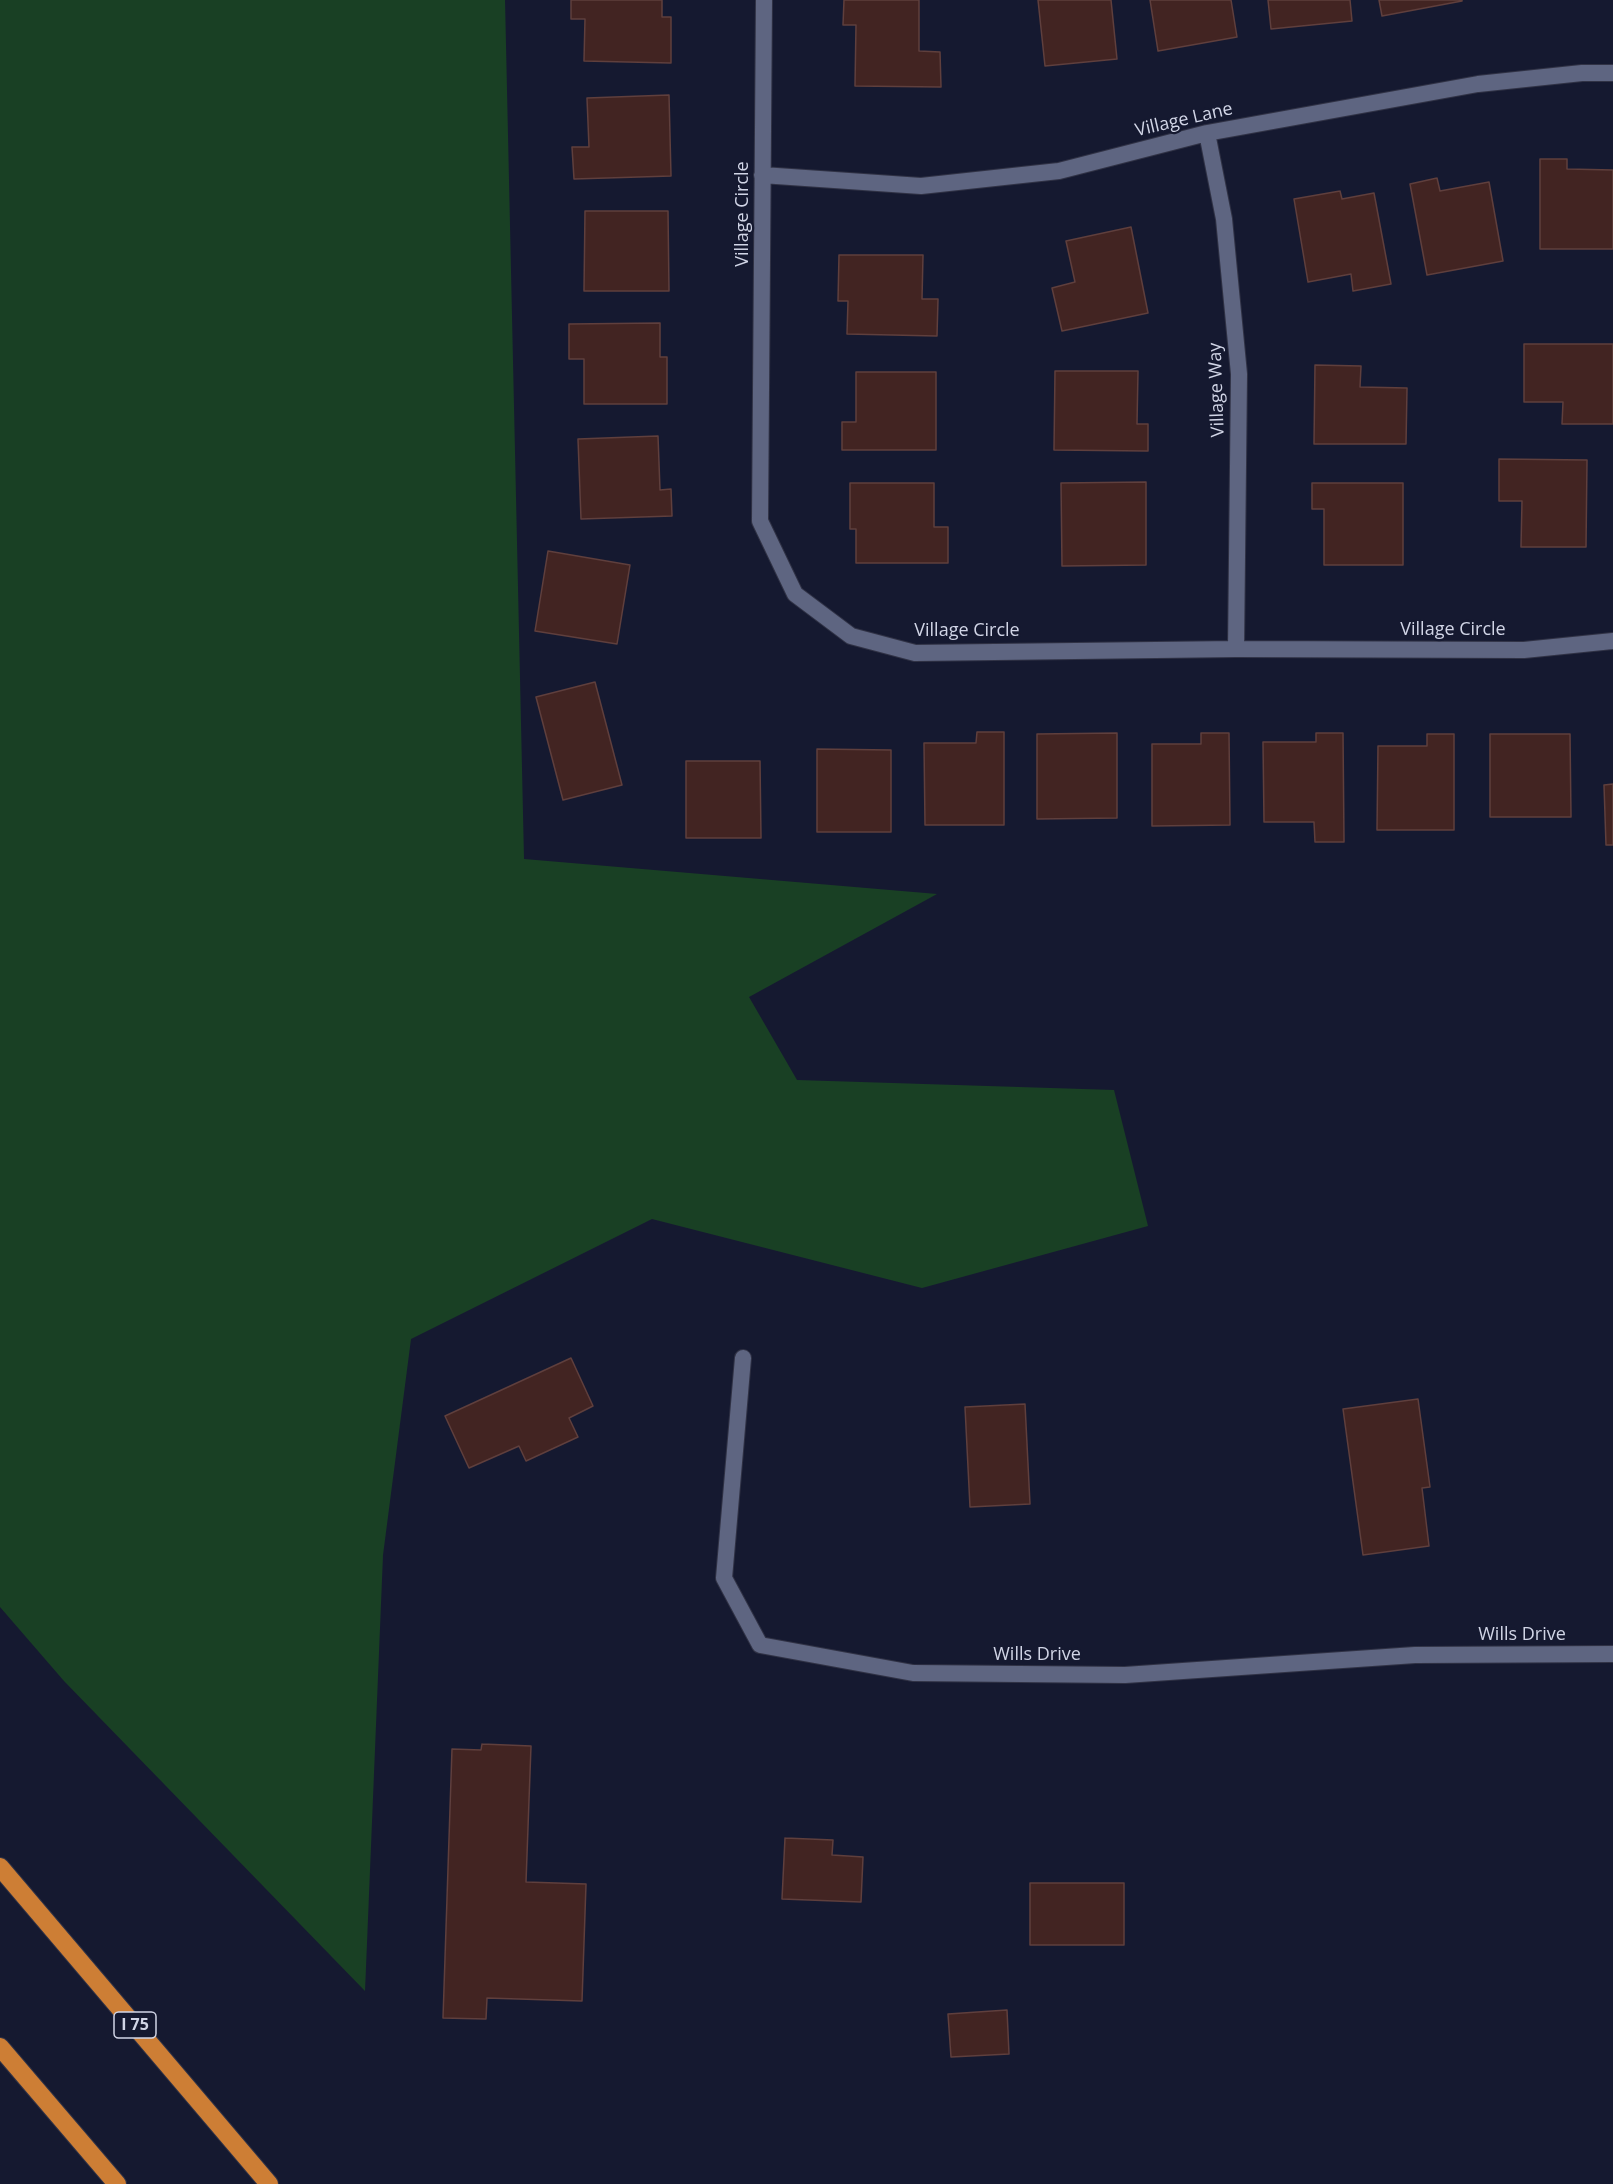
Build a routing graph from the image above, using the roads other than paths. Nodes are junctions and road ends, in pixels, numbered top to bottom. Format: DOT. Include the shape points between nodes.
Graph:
graph roads {
  1 [pos="764,0"];
  2 [pos="1613,73"];
  3 [pos="1207,133"];
  4 [pos="762,175"];
  5 [pos="1613,641"];
  6 [pos="1236,649"];
  7 [pos="743,1359"];
  8 [pos="1613,1654"];
  9 [pos="0,1867"];
  10 [pos="0,2047"];
  11 [pos="117,2184"];
  12 [pos="269,2184"];
  1 -- 4 [label="street, Village Circle"];
  2 -- 3 [label="street, Village Lane" via="1478,84"];
  3 -- 4 [label="street, Village Lane" via="1059,171 921,186"];
  3 -- 6 [label="street, Village Way" via="1224,219 1239,374"];
  4 -- 6 [label="street, Village Circle" via="760,521 795,594 851,636 915,653"];
  5 -- 6 [label="street, Village Circle" via="1524,650"];
  7 -- 8 [label="street, Wills Drive" via="724,1578 760,1645 914,1673 1125,1675 1415,1655"];
  9 -- 12 [label="highway, I 75"];
  10 -- 11 [label="highway"];
}
